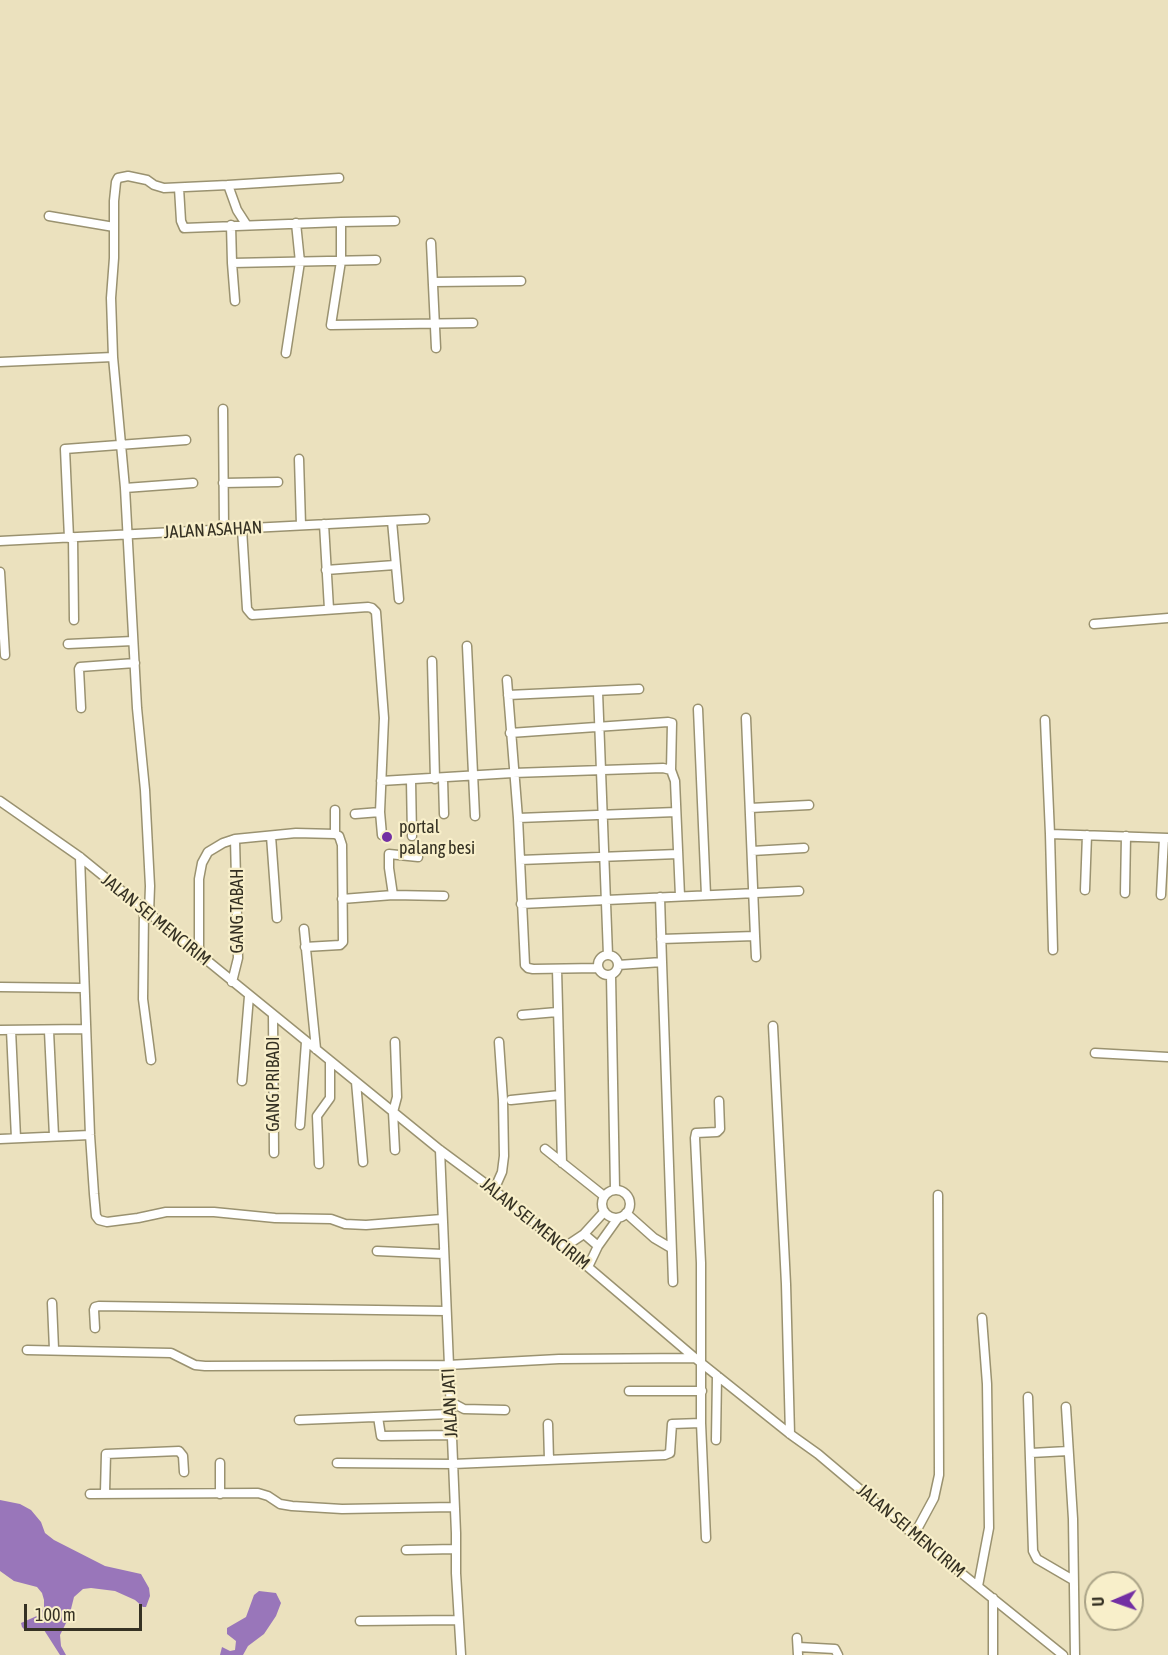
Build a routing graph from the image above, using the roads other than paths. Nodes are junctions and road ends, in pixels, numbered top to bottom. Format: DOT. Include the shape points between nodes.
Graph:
graph roads {
  1 [pos="339,178"];
  2 [pos="228,185"];
  3 [pos="179,188"];
  4 [pos="49,216"];
  5 [pos="395,221"];
  6 [pos="341,222"];
  7 [pos="296,223"];
  8 [pos="246,224"];
  9 [pos="231,225"];
  10 [pos="114,227"];
  11 [pos="431,243"];
  12 [pos="376,260"];
  13 [pos="341,261"];
  14 [pos="300,262"];
  15 [pos="232,263"];
  16 [pos="521,281"];
  17 [pos="434,282"];
  18 [pos="235,301"];
  19 [pos="435,323"];
  20 [pos="473,323"];
  21 [pos="436,348"];
  22 [pos="286,353"];
  23 [pos="113,357"];
  24 [pos="0,362"];
  25 [pos="223,409"];
  26 [pos="186,440"];
  27 [pos="121,446"];
  28 [pos="299,459"];
  29 [pos="193,483"];
  30 [pos="223,483"];
  31 [pos="278,483"];
  32 [pos="125,488"];
  33 [pos="425,519"];
  34 [pos="392,521"];
  35 [pos="324,524"];
  36 [pos="301,525"];
  37 [pos="224,529"];
  38 [pos="242,529"];
  39 [pos="127,535"];
  40 [pos="71,538"];
  41 [pos="0,541"];
  42 [pos="395,565"];
  43 [pos="326,570"];
  44 [pos="0,572"];
  45 [pos="399,599"];
  46 [pos="329,609"];
  47 [pos="1168,618"];
  48 [pos="74,620"];
  49 [pos="1094,624"];
  50 [pos="134,641"];
  51 [pos="68,644"];
  52 [pos="466,646"];
  53 [pos="5,655"];
  54 [pos="432,661"];
  55 [pos="135,663"];
  56 [pos="507,680"];
  57 [pos="639,689"];
  58 [pos="598,692"];
  59 [pos="508,695"];
  60 [pos="81,708"];
  61 [pos="698,709"];
  62 [pos="746,718"];
  63 [pos="1045,720"];
  64 [pos="600,727"];
  65 [pos="510,733"];
  66 [pos="601,770"];
  67 [pos="671,770"];
  68 [pos="513,773"];
  69 [pos="474,776"];
  70 [pos="439,779"];
  71 [pos="411,780"];
  72 [pos="381,782"];
  73 [pos="0,801"];
  74 [pos="809,805"];
  75 [pos="750,808"];
  76 [pos="335,810"];
  77 [pos="381,812"];
  78 [pos="676,812"];
  79 [pos="602,813"];
  80 [pos="356,814"];
  81 [pos="444,814"];
  82 [pos="475,816"];
  83 [pos="518,818"];
  84 [pos="335,834"];
  85 [pos="1050,834"];
  86 [pos="382,835"];
  87 [pos="1087,835"];
  88 [pos="271,836"];
  89 [pos="412,836"];
  90 [pos="1126,836"];
  91 [pos="1166,838"];
  92 [pos="235,839"];
  93 [pos="804,848"];
  94 [pos="752,851"];
  95 [pos="678,854"];
  96 [pos="603,856"];
  97 [pos="80,857"];
  98 [pos="418,857"];
  99 [pos="520,860"];
  100 [pos="799,891"];
  101 [pos="1085,891"];
  102 [pos="754,893"];
  103 [pos="1125,893"];
  104 [pos="393,895"];
  105 [pos="706,895"];
  106 [pos="1161,895"];
  107 [pos="444,896"];
  108 [pos="680,896"];
  109 [pos="660,897"];
  110 [pos="342,899"];
  111 [pos="605,900"];
  112 [pos="521,904"];
  113 [pos="146,911"];
  114 [pos="277,918"];
  115 [pos="304,928"];
  116 [pos="755,936"];
  117 [pos="661,939"];
  118 [pos="305,947"];
  119 [pos="1053,950"];
  120 [pos="608,955"];
  121 [pos="199,956"];
  122 [pos="756,957"];
  123 [pos="662,962"];
  124 [pos="618,965"];
  125 [pos="598,968"];
  126 [pos="557,969"];
  127 [pos="611,975"];
  128 [pos="232,982"];
  129 [pos="0,987"];
  130 [pos="84,988"];
  131 [pos="249,996"];
  132 [pos="557,1012"];
  133 [pos="273,1015"];
  134 [pos="522,1015"];
  135 [pos="773,1026"];
  136 [pos="85,1029"];
  137 [pos="0,1030"];
  138 [pos="11,1030"];
  139 [pos="49,1031"];
  140 [pos="306,1042"];
  141 [pos="395,1042"];
  142 [pos="498,1042"];
  143 [pos="316,1049"];
  144 [pos="1095,1053"];
  145 [pos="1168,1057"];
  146 [pos="151,1060"];
  147 [pos="330,1061"];
  148 [pos="242,1081"];
  149 [pos="356,1082"];
  150 [pos="560,1095"];
  151 [pos="511,1100"];
  152 [pos="719,1101"];
  153 [pos="393,1112"];
  154 [pos="300,1125"];
  155 [pos="90,1135"];
  156 [pos="54,1136"];
  157 [pos="16,1138"];
  158 [pos="0,1139"];
  159 [pos="545,1149"];
  160 [pos="395,1150"];
  161 [pos="440,1150"];
  162 [pos="274,1153"];
  163 [pos="363,1162"];
  164 [pos="562,1163"];
  165 [pos="319,1164"];
  166 [pos="615,1189"];
  167 [pos="494,1190"];
  168 [pos="604,1196"];
  169 [pos="938,1196"];
  170 [pos="604,1212"];
  171 [pos="622,1216"];
  172 [pos="442,1219"];
  173 [pos="584,1234"];
  174 [pos="598,1246"];
  175 [pos="563,1248"];
  176 [pos="671,1248"];
  177 [pos="377,1251"];
  178 [pos="443,1254"];
  179 [pos="588,1267"];
  180 [pos="673,1282"];
  181 [pos="52,1303"];
  182 [pos="446,1311"];
  183 [pos="982,1318"];
  184 [pos="95,1328"];
  185 [pos="54,1349"];
  186 [pos="27,1350"];
  187 [pos="698,1360"];
  188 [pos="448,1365"];
  189 [pos="717,1376"];
  190 [pos="629,1391"];
  191 [pos="702,1391"];
  192 [pos="1028,1397"];
  193 [pos="449,1401"];
  194 [pos="1066,1407"];
  195 [pos="505,1410"];
  196 [pos="450,1414"];
  197 [pos="378,1417"];
  198 [pos="299,1420"];
  199 [pos="701,1423"];
  200 [pos="548,1424"];
  201 [pos="790,1434"];
  202 [pos="451,1435"];
  203 [pos="716,1440"];
  204 [pos="1068,1451"];
  205 [pos="1031,1453"];
  206 [pos="549,1460"];
  207 [pos="220,1463"];
  208 [pos="337,1463"];
  209 [pos="453,1464"];
  210 [pos="184,1472"];
  211 [pos="105,1492"];
  212 [pos="90,1494"];
  213 [pos="220,1494"];
  214 [pos="454,1507"];
  215 [pos="914,1535"];
  216 [pos="706,1538"];
  217 [pos="456,1549"];
  218 [pos="406,1550"];
  219 [pos="1073,1580"];
  220 [pos="978,1586"];
  221 [pos="993,1598"];
  222 [pos="458,1620"];
  223 [pos="360,1621"];
  224 [pos="798,1647"];
  225 [pos="460,1655"];
  226 [pos="838,1655"];
  227 [pos="993,1655"];
  228 [pos="1063,1655"];
  229 [pos="1075,1655"];
  1 -- 2 [label="street"];
  2 -- 3 [label="street"];
  2 -- 8 [label="street"];
  3 -- 9 [label="street" via="183,227"];
  3 -- 10 [label="street" via="159,187 128,176 118,178"];
  4 -- 10 [label="street"];
  5 -- 6 [label="street"];
  6 -- 7 [label="street"];
  6 -- 13 [label="street"];
  7 -- 8 [label="street"];
  7 -- 14 [label="street"];
  8 -- 9 [label="street"];
  9 -- 15 [label="street"];
  10 -- 23 [label="street"];
  11 -- 17 [label="street"];
  12 -- 13 [label="street"];
  13 -- 14 [label="street"];
  13 -- 19 [label="street" via="331,325"];
  14 -- 15 [label="street"];
  14 -- 22 [label="street"];
  15 -- 18 [label="street"];
  16 -- 17 [label="street"];
  17 -- 19 [label="street"];
  19 -- 20 [label="street"];
  19 -- 21 [label="street"];
  23 -- 24 [label="street"];
  23 -- 27 [label="street"];
  25 -- 30 [label="street"];
  26 -- 27 [label="street"];
  27 -- 32 [label="street"];
  27 -- 40 [label="street" via="64,451"];
  28 -- 36 [label="street"];
  29 -- 32 [label="street"];
  30 -- 31 [label="street"];
  30 -- 37 [label="street"];
  32 -- 39 [label="street"];
  33 -- 34 [label="street, JALAN ASAHAN"];
  34 -- 35 [label="street, JALAN ASAHAN"];
  34 -- 42 [label="street"];
  35 -- 36 [label="street, JALAN ASAHAN"];
  35 -- 43 [label="street"];
  36 -- 38 [label="street, JALAN ASAHAN"];
  37 -- 38 [label="street, JALAN ASAHAN"];
  37 -- 39 [label="street, JALAN ASAHAN"];
  38 -- 46 [label="street" via="249,613 257,616"];
  39 -- 40 [label="street, JALAN ASAHAN"];
  39 -- 50 [label="street"];
  40 -- 41 [label="street, JALAN ASAHAN"];
  40 -- 48 [label="street"];
  42 -- 43 [label="street"];
  42 -- 45 [label="street"];
  43 -- 46 [label="street"];
  44 -- 53 [label="street"];
  46 -- 72 [label="street" via="368,607 376,612 384,718"];
  47 -- 49 [label="street"];
  50 -- 51 [label="street"];
  50 -- 55 [label="street"];
  52 -- 69 [label="street"];
  54 -- 70 [label="street"];
  55 -- 60 [label="street" via="80,667"];
  55 -- 113 [label="street" via="150,886"];
  56 -- 59 [label="street"];
  57 -- 58 [label="street"];
  58 -- 59 [label="street"];
  58 -- 64 [label="street"];
  59 -- 65 [label="street"];
  61 -- 105 [label="street"];
  62 -- 75 [label="street"];
  63 -- 85 [label="street"];
  64 -- 65 [label="street"];
  64 -- 66 [label="street"];
  64 -- 67 [label="street" via="670,722"];
  65 -- 68 [label="street"];
  66 -- 67 [label="street"];
  66 -- 68 [label="street"];
  66 -- 79 [label="street"];
  67 -- 78 [label="street"];
  68 -- 69 [label="street"];
  68 -- 83 [label="street"];
  69 -- 70 [label="street"];
  69 -- 82 [label="street"];
  70 -- 71 [label="street"];
  70 -- 81 [label="street"];
  71 -- 72 [label="street"];
  71 -- 89 [label="street"];
  72 -- 77 [label="street"];
  73 -- 97 [label="street, JALAN SEI MENCIRIM"];
  74 -- 75 [label="street"];
  75 -- 94 [label="street"];
  76 -- 84 [label="street"];
  77 -- 80 [label="street"];
  77 -- 86 [label="street"];
  78 -- 79 [label="street"];
  78 -- 95 [label="street"];
  79 -- 83 [label="street"];
  79 -- 96 [label="street"];
  83 -- 99 [label="street"];
  84 -- 88 [label="street"];
  84 -- 110 [label="street" via="342,845"];
  85 -- 87 [label="street"];
  85 -- 119 [label="street"];
  87 -- 90 [label="street"];
  87 -- 101 [label="street"];
  88 -- 92 [label="street"];
  88 -- 114 [label="street"];
  90 -- 91 [label="street"];
  90 -- 103 [label="street"];
  91 -- 106 [label="street"];
  92 -- 121 [label="street" via="213,848 202,863"];
  92 -- 128 [label="street, GANG TABAH" via="238,957"];
  93 -- 94 [label="street"];
  94 -- 102 [label="street"];
  95 -- 96 [label="street"];
  95 -- 108 [label="street"];
  96 -- 99 [label="street"];
  96 -- 111 [label="street"];
  97 -- 113 [label="street, JALAN SEI MENCIRIM"];
  97 -- 130 [label="street"];
  98 -- 104 [label="street" via="389,854"];
  99 -- 112 [label="street"];
  100 -- 102 [label="street"];
  102 -- 105 [label="street"];
  102 -- 116 [label="street"];
  104 -- 107 [label="street"];
  104 -- 110 [label="street"];
  105 -- 108 [label="street"];
  108 -- 109 [label="street"];
  109 -- 111 [label="street"];
  109 -- 117 [label="street"];
  110 -- 118 [label="street" via="342,945"];
  111 -- 112 [label="street"];
  111 -- 120 [label="street"];
  112 -- 126 [label="street" via="525,965 528,969"];
  113 -- 121 [label="street, JALAN SEI MENCIRIM"];
  113 -- 146 [label="street" via="143,999"];
  115 -- 118 [label="street"];
  116 -- 117 [label="street"];
  116 -- 122 [label="street"];
  117 -- 123 [label="street"];
  118 -- 143 [label="street"];
  120 -- 124 [label="street"];
  120 -- 125 [label="street" via="601,958"];
  121 -- 128 [label="street, JALAN SEI MENCIRIM"];
  123 -- 124 [label="street"];
  123 -- 176 [label="street"];
  124 -- 127 [label="street"];
  125 -- 126 [label="street"];
  125 -- 127 [label="street"];
  126 -- 132 [label="street"];
  127 -- 166 [label="street"];
  128 -- 131 [label="street, JALAN SEI MENCIRIM"];
  129 -- 130 [label="street"];
  130 -- 136 [label="street"];
  131 -- 133 [label="street, JALAN SEI MENCIRIM"];
  131 -- 148 [label="street"];
  132 -- 134 [label="street"];
  132 -- 150 [label="street"];
  133 -- 140 [label="street, JALAN SEI MENCIRIM"];
  133 -- 162 [label="street, GANG PRIBADI"];
  135 -- 201 [label="street"];
  136 -- 139 [label="street"];
  136 -- 155 [label="street"];
  137 -- 138 [label="street"];
  138 -- 139 [label="street"];
  138 -- 157 [label="street"];
  139 -- 156 [label="street"];
  140 -- 143 [label="street, JALAN SEI MENCIRIM"];
  140 -- 154 [label="street"];
  141 -- 153 [label="street" via="397,1097"];
  142 -- 167 [label="street" via="504,1156"];
  143 -- 147 [label="street, JALAN SEI MENCIRIM"];
  144 -- 145 [label="street"];
  147 -- 149 [label="street, JALAN SEI MENCIRIM"];
  147 -- 165 [label="street" via="330,1098 317,1116"];
  149 -- 153 [label="street, JALAN SEI MENCIRIM"];
  149 -- 163 [label="street"];
  150 -- 151 [label="street"];
  150 -- 164 [label="street"];
  152 -- 187 [label="street" via="720,1129 701,1131 695,1138 700,1263"];
  153 -- 160 [label="street"];
  153 -- 161 [label="street, JALAN SEI MENCIRIM"];
  155 -- 156 [label="street"];
  155 -- 172 [label="street" via="96,1210 103,1222 166,1212 331,1219 366,1225"];
  156 -- 157 [label="street"];
  157 -- 158 [label="street"];
  159 -- 164 [label="street"];
  161 -- 167 [label="street, JALAN SEI MENCIRIM"];
  161 -- 172 [label="street, JALAN JATI"];
  164 -- 168 [label="street"];
  166 -- 168 [label="street"];
  166 -- 171 [label="street" via="630,1200"];
  167 -- 175 [label="street, JALAN SEI MENCIRIM"];
  168 -- 170 [label="street"];
  169 -- 215 [label="street" via="939,1475 934,1498"];
  170 -- 171 [label="street"];
  170 -- 173 [label="street"];
  171 -- 174 [label="street"];
  171 -- 176 [label="street"];
  172 -- 178 [label="street, JALAN JATI"];
  173 -- 174 [label="street"];
  173 -- 175 [label="street"];
  174 -- 179 [label="street"];
  175 -- 179 [label="street, JALAN SEI MENCIRIM"];
  176 -- 180 [label="street"];
  177 -- 178 [label="street"];
  178 -- 182 [label="street, JALAN JATI"];
  179 -- 187 [label="street, JALAN SEI MENCIRIM"];
  181 -- 185 [label="street"];
  182 -- 184 [label="street" via="99,1306 94,1310"];
  182 -- 188 [label="street, JALAN JATI"];
  183 -- 220 [label="street" via="990,1528"];
  185 -- 186 [label="street"];
  185 -- 188 [label="street" via="171,1353 205,1366"];
  187 -- 188 [label="street" via="559,1359"];
  187 -- 189 [label="street, JALAN SEI MENCIRIM"];
  187 -- 191 [label="street"];
  188 -- 193 [label="street, JALAN JATI"];
  189 -- 201 [label="street, JALAN SEI MENCIRIM"];
  189 -- 203 [label="street"];
  190 -- 191 [label="street"];
  191 -- 199 [label="street"];
  192 -- 205 [label="street"];
  193 -- 195 [label="street" via="464,1409"];
  193 -- 196 [label="street, JALAN JATI"];
  194 -- 204 [label="street"];
  196 -- 197 [label="street"];
  196 -- 202 [label="street, JALAN JATI"];
  197 -- 198 [label="street"];
  197 -- 202 [label="street" via="382,1436"];
  199 -- 206 [label="street" via="672,1424 670,1453 665,1455"];
  199 -- 216 [label="street"];
  200 -- 206 [label="street"];
  201 -- 215 [label="street, JALAN SEI MENCIRIM"];
  202 -- 209 [label="street, JALAN JATI"];
  204 -- 205 [label="street"];
  204 -- 219 [label="street"];
  205 -- 219 [label="street" via="1034,1556"];
  206 -- 209 [label="street"];
  207 -- 213 [label="street"];
  208 -- 209 [label="street"];
  209 -- 214 [label="street, JALAN JATI"];
  210 -- 211 [label="street" via="183,1456 178,1451 106,1454"];
  211 -- 212 [label="street"];
  211 -- 213 [label="street"];
  213 -- 214 [label="street" via="258,1493 280,1504 342,1509"];
  214 -- 217 [label="street, JALAN JATI"];
  215 -- 220 [label="street, JALAN SEI MENCIRIM"];
  217 -- 218 [label="street"];
  217 -- 222 [label="street, JALAN JATI"];
  219 -- 229 [label="street"];
  220 -- 221 [label="street, JALAN SEI MENCIRIM"];
  221 -- 227 [label="street"];
  221 -- 228 [label="street, JALAN SEI MENCIRIM"];
  222 -- 223 [label="street"];
  222 -- 225 [label="street, JALAN JATI"];
  224 -- 226 [label="street" via="835,1649"];
}
